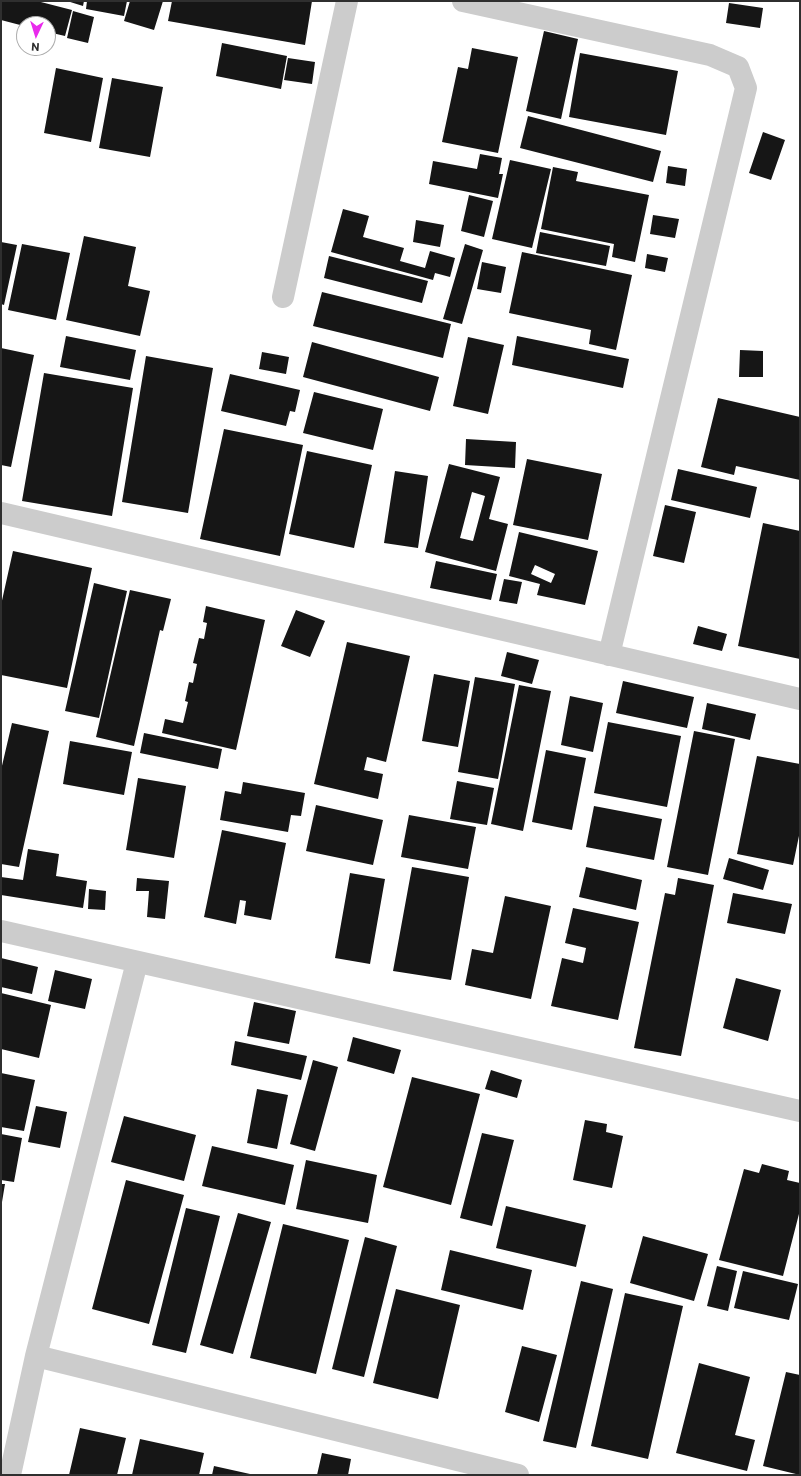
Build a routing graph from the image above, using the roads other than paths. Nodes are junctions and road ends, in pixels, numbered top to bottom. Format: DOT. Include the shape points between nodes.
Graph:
graph roads {
  1 [pos="347,1"];
  2 [pos="464,1"];
  3 [pos="283,296"];
  4 [pos="1,512"];
  5 [pos="609,655"];
  6 [pos="800,699"];
  7 [pos="1,931"];
  8 [pos="137,962"];
  9 [pos="800,1111"];
  10 [pos="36,1356"];
  11 [pos="10,1475"];
  12 [pos="518,1475"];
  1 -- 3 [label="street"];
  2 -- 5 [label="street" via="710,55 738,67 746,88"];
  4 -- 5 [label="street"];
  5 -- 6 [label="street"];
  7 -- 8 [label="street"];
  8 -- 9 [label="street"];
  8 -- 10 [label="street"];
  10 -- 11 [label="street"];
  10 -- 12 [label="street"];
}
